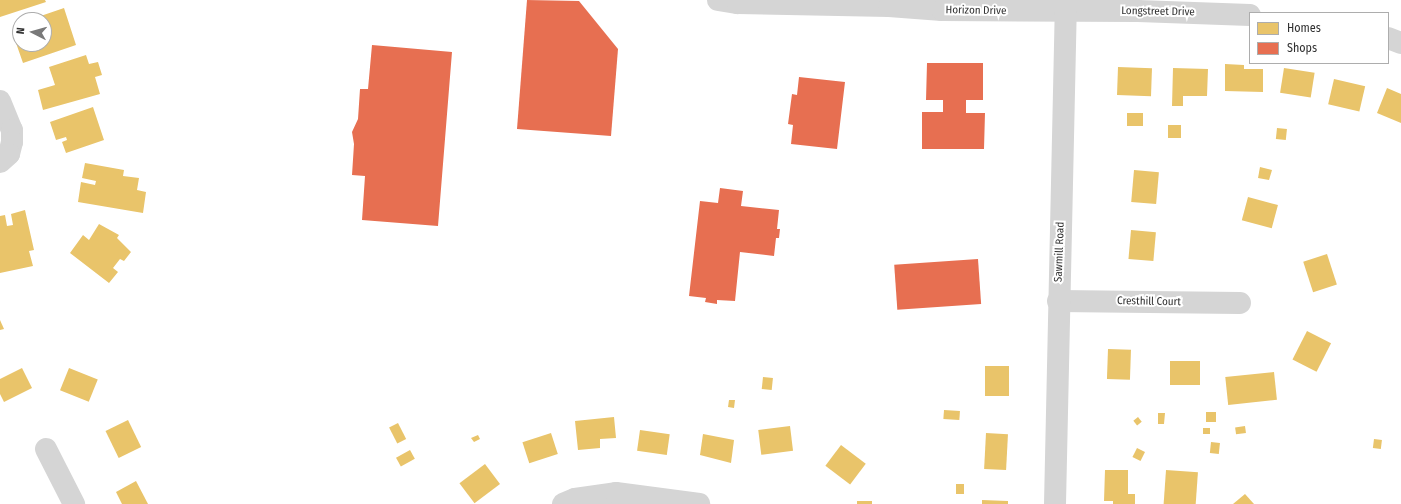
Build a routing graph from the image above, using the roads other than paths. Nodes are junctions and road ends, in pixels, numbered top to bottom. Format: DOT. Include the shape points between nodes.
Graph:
graph roads {
  1 [pos="718,0"];
  2 [pos="889,3"];
  3 [pos="1066,5"];
  4 [pos="1249,15"];
  5 [pos="1389,38"];
  6 [pos="1401,43"];
  7 [pos="0,101"];
  8 [pos="0,162"];
  9 [pos="1058,301"];
  10 [pos="1240,303"];
  11 [pos="46,449"];
  12 [pos="74,504"];
  13 [pos="563,504"];
  14 [pos="699,504"];
  15 [pos="1055,504"];
  1 -- 2 [label="street, Horizon Drive" via="738,3"];
  2 -- 3 [label="street, Horizon Drive" via="949,11"];
  3 -- 4 [label="street, Longstreet Drive"];
  3 -- 9 [label="street, Sawmill Road"];
  5 -- 6 [label="street"];
  7 -- 8 [label="street" via="12,130 12,142 9,154"];
  9 -- 10 [label="street, Cresthill Court"];
  9 -- 15 [label="street, Sawmill Road"];
  11 -- 12 [label="street"];
  13 -- 14 [label="street" via="575,499 616,493"];
}
